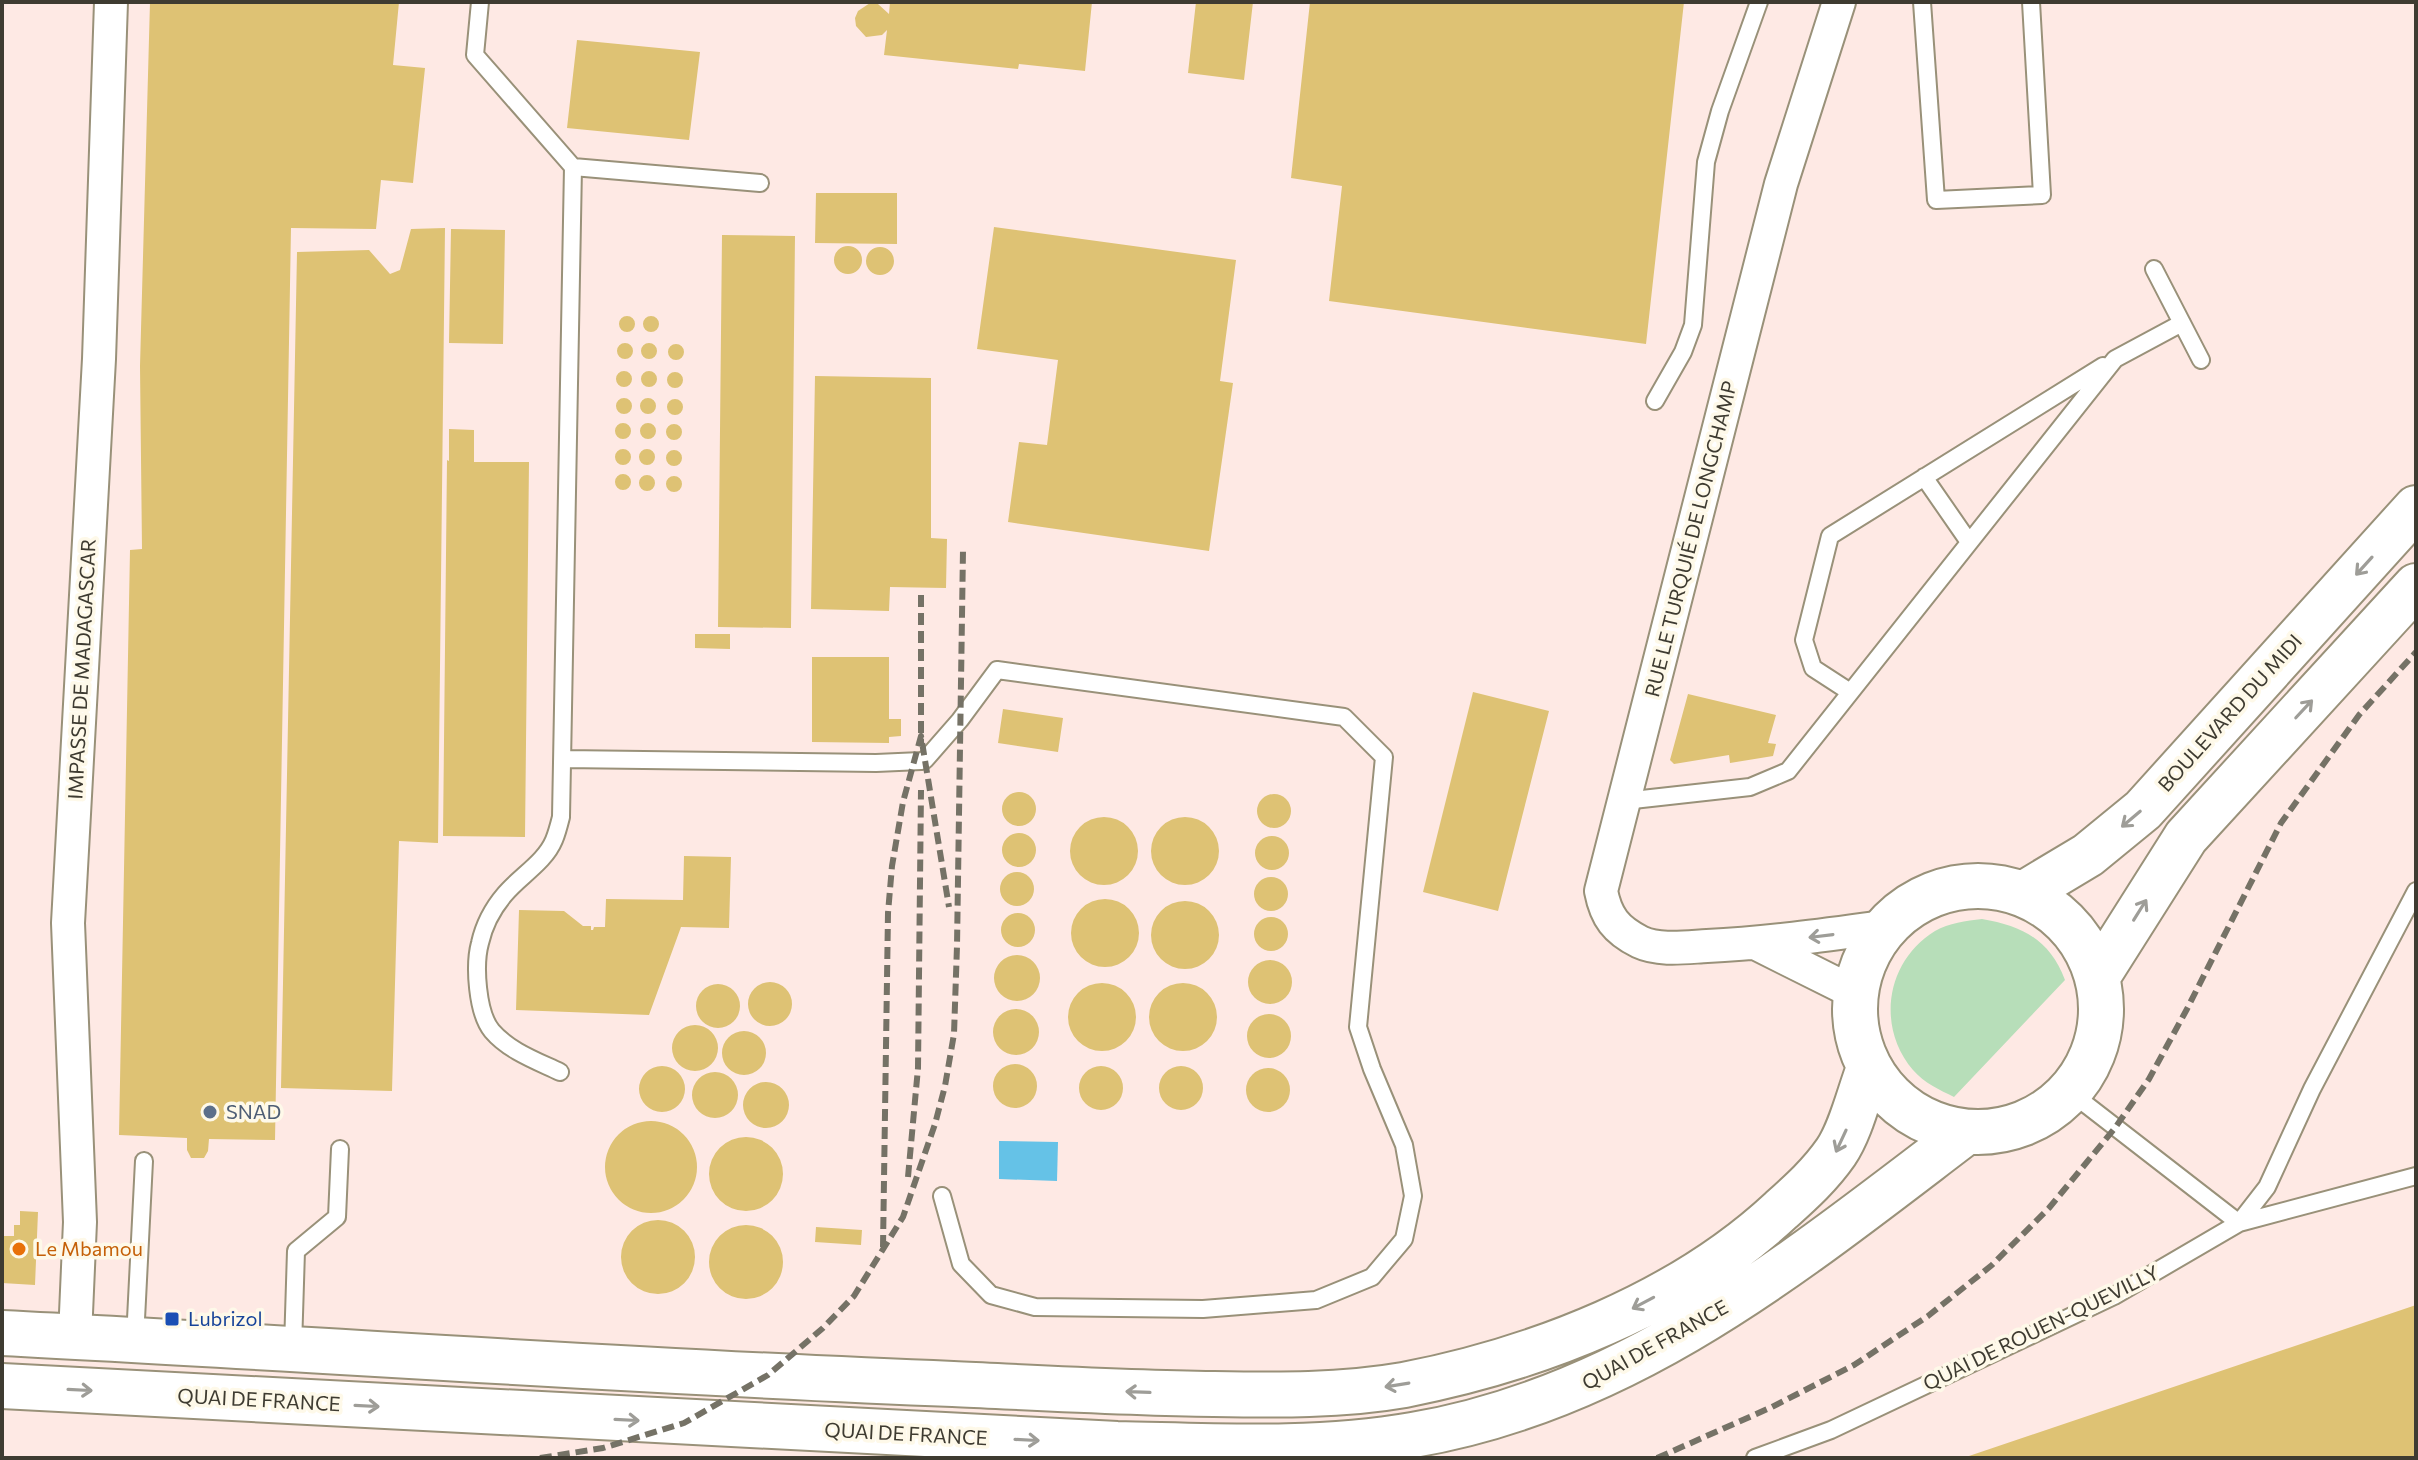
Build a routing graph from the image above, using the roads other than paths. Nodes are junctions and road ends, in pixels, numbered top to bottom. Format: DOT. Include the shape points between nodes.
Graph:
graph roads {
  1 [pos="111,2"];
  2 [pos="480,2"];
  3 [pos="1759,2"];
  4 [pos="1922,2"];
  5 [pos="2031,2"];
  6 [pos="1837,6"];
  7 [pos="573,167"];
  8 [pos="760,183"];
  9 [pos="2154,269"];
  10 [pos="2182,323"];
  11 [pos="2115,359"];
  12 [pos="2201,360"];
  13 [pos="1655,401"];
  14 [pos="1924,477"];
  15 [pos="2416,508"];
  16 [pos="1969,542"];
  17 [pos="2416,586"];
  18 [pos="1850,692"];
  19 [pos="564,759"];
  20 [pos="1624,801"];
  21 [pos="2416,891"];
  22 [pos="2023,894"];
  23 [pos="1884,927"];
  24 [pos="1757,944"];
  25 [pos="2098,976"];
  26 [pos="1855,993"];
  27 [pos="1869,1068"];
  28 [pos="560,1072"];
  29 [pos="2070,1092"];
  30 [pos="1965,1133"];
  31 [pos="340,1149"];
  32 [pos="144,1161"];
  33 [pos="2416,1176"];
  34 [pos="942,1196"];
  35 [pos="2239,1223"];
  36 [pos="2,1333"];
  37 [pos="75,1336"];
  38 [pos="135,1340"];
  39 [pos="293,1349"];
  40 [pos="2,1386"];
  41 [pos="1755,1458"];
  1 -- 37 [label="street, IMPASSE DE MADAGASCAR" via="99,359 68,923 80,1222"];
  2 -- 7 [label="lane" via="475,55"];
  3 -- 13 [label="lane" via="1706,162 1693,325"];
  4 -- 5 [label="lane" via="1936,200 2042,195"];
  6 -- 20 [label="street, RUE LE TURQUIÉ DE LONGCHAMP" via="1781,184"];
  7 -- 8 [label="lane"];
  7 -- 19 [label="lane"];
  9 -- 10 [label="lane"];
  10 -- 11 [label="lane"];
  10 -- 12 [label="lane"];
  11 -- 14 [label="lane"];
  11 -- 16 [label="lane"];
  14 -- 16 [label="lane"];
  14 -- 18 [label="lane" via="1830,536 1804,640 1813,668"];
  15 -- 22 [label="main road, BOULEVARD DU MIDI, one-way" via="2143,810 2088,855"];
  16 -- 18 [label="lane"];
  25 -- 17 [label="main road, one-way" via="2186,837"];
  18 -- 20 [label="lane" via="1788,771 1750,787"];
  19 -- 28 [label="lane" via="561,817 553,843 490,916 479,945 478,983 491,1030 509,1046"];
  19 -- 34 [label="lane" via="921,761 997,670 1344,717 1384,757 1358,1027 1404,1145 1413,1196 1404,1239 1372,1277 1316,1300 1203,1309 1035,1307 991,1295 961,1264"];
  20 -- 24 [label="street, RUE LE TURQUIÉ DE LONGCHAMP" via="1601,891 1605,913 1642,943 1675,948"];
  21 -- 35 [label="lane, QUAI DE ROUEN-QUEVILLY" via="2267,1187"];
  22 -- 23 [label="main road" via="1994,886 1963,886 1907,907"];
  22 -- 25 [label="main road" via="2056,913 2082,941"];
  23 -- 24 [label="street, RUE LE TURQUIÉ DE LONGCHAMP, one-way"];
  23 -- 26 [label="main road" via="1865,958"];
  24 -- 26 [label="street, RUE LE TURQUIÉ DE LONGCHAMP"];
  25 -- 29 [label="main road" via="2102,1017 2092,1058"];
  26 -- 27 [label="main road" via="1856,1032"];
  27 -- 30 [label="main road" via="1886,1093 1909,1112"];
  27 -- 39 [label="main road, QUAI DE FRANCE, one-way" via="1840,1147 1817,1177 1703,1272 1598,1326 1457,1374 1398,1386 1277,1395 1170,1393"];
  29 -- 30 [label="main road" via="2040,1117 2004,1131"];
  29 -- 35 [label="lane"];
  40 -- 30 [label="main road, QUAI DE FRANCE, one-way" via="1117,1444 1293,1447 1413,1435 1500,1416 1643,1356 1731,1304"];
  31 -- 39 [label="lane" via="337,1217 296,1251"];
  32 -- 38 [label="lane"];
  33 -- 35 [label="lane"];
  35 -- 41 [label="lane, QUAI DE ROUEN-QUEVILLY" via="2114,1296 1831,1430"];
  36 -- 37 [label="main road, QUAI DE FRANCE"];
  37 -- 38 [label="main road, QUAI DE FRANCE"];
  38 -- 39 [label="main road, QUAI DE FRANCE"];
}
